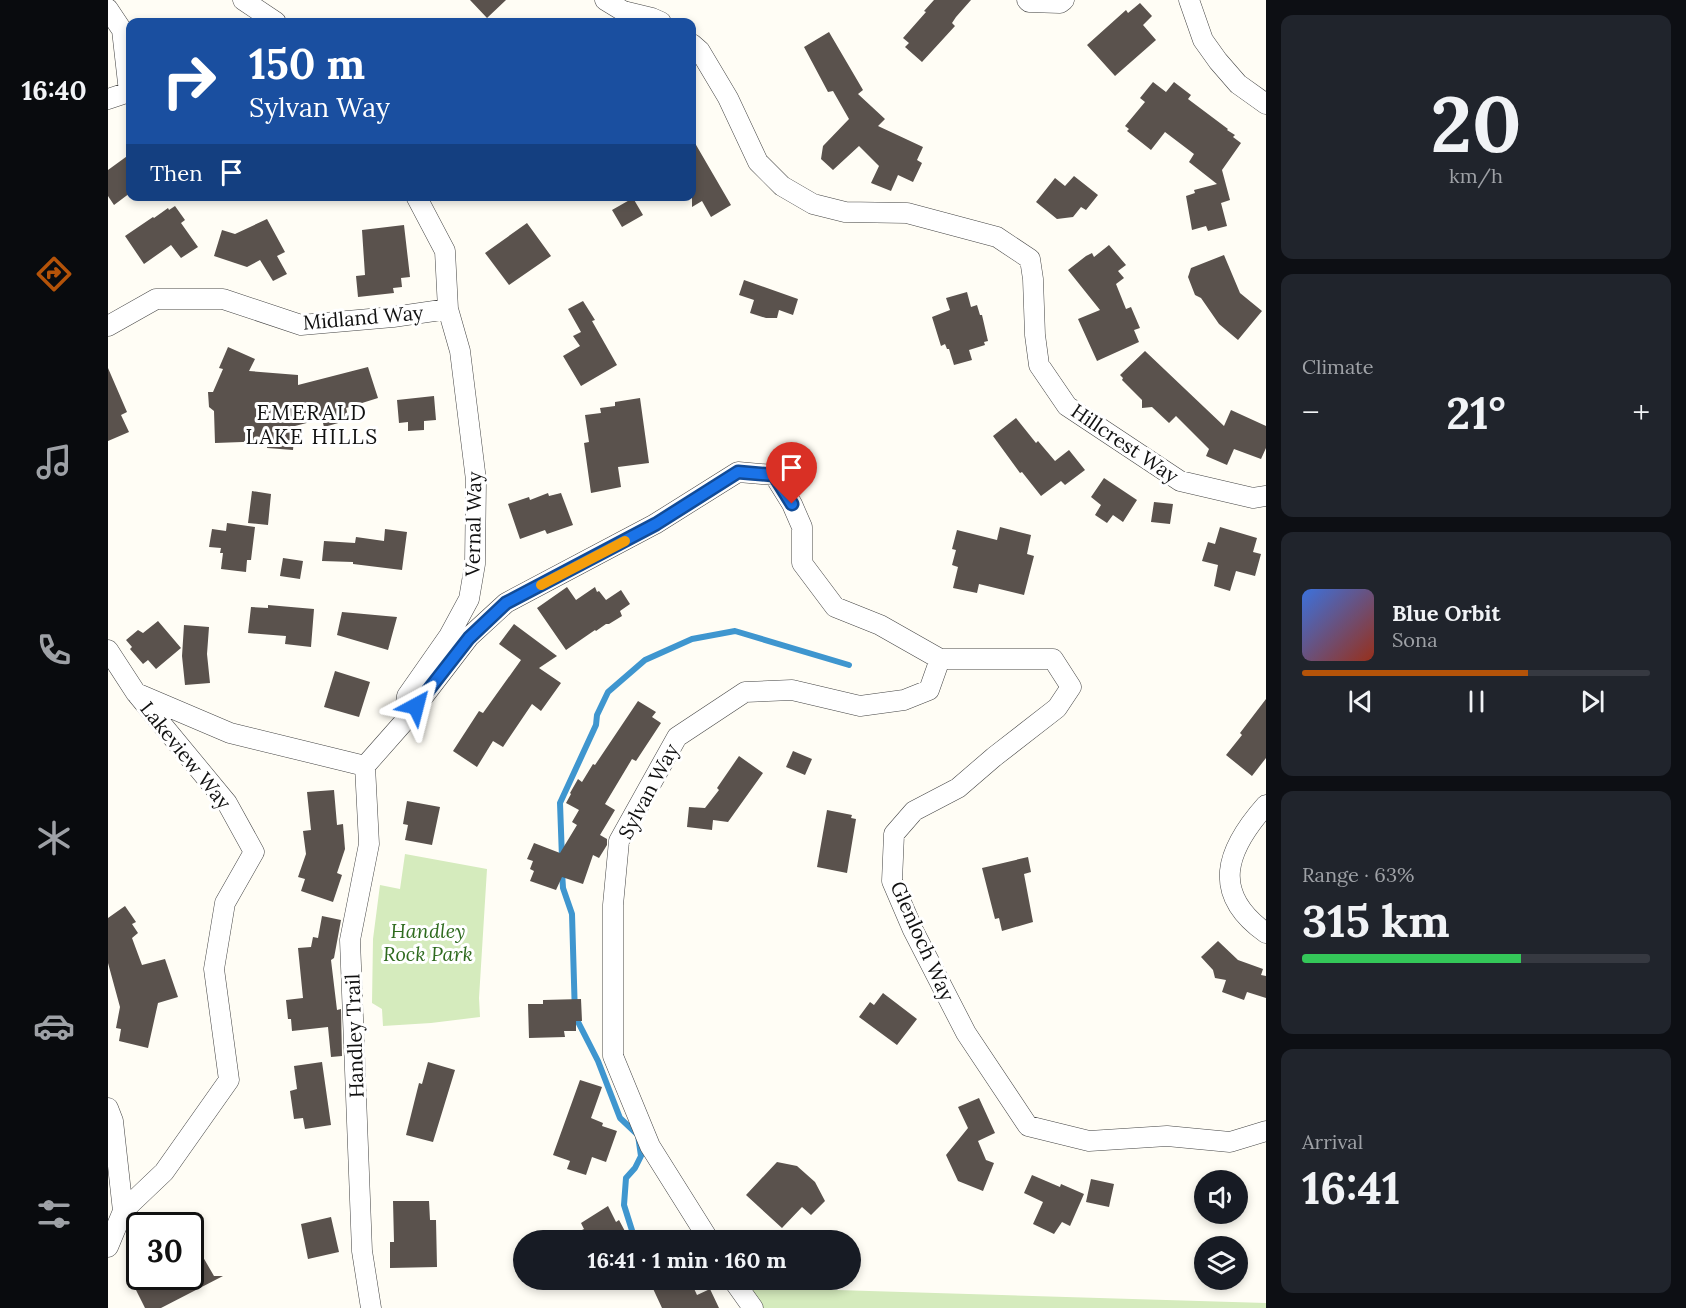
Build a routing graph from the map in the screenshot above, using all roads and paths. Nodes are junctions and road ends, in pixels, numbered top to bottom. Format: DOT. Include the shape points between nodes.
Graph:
graph roads {
  1 [pos="243,0"];
  2 [pos="605,0"];
  3 [pos="1027,0"];
  4 [pos="1065,0"];
  5 [pos="1191,0"];
  6 [pos="108,9"];
  7 [pos="270,18"];
  8 [pos="652,18"];
  9 [pos="696,48"];
  10 [pos="126,65"];
  11 [pos="126,93"];
  12 [pos="108,99"];
  13 [pos="1266,104"];
  14 [pos="420,201"];
  15 [pos="448,309"];
  16 [pos="108,326"];
  17 [pos="1266,496"];
  18 [pos="108,650"];
  19 [pos="940,659"];
  20 [pos="136,693"];
  21 [pos="403,723"];
  22 [pos="365,766"];
  23 [pos="1266,805"];
  24 [pos="1266,933"];
  25 [pos="108,1108"];
  26 [pos="1266,1131"];
  27 [pos="123,1211"];
  28 [pos="703,1230"];
  29 [pos="108,1247"];
  30 [pos="740,1290"];
  31 [pos="371,1308"];
  32 [pos="753,1308"];
  1 -- 7 [label="street"];
  2 -- 8 [label="street" via="623,11"];
  3 -- 4 [label="street"];
  5 -- 13 [label="street" via="1203,40 1218,61 1238,84"];
  6 -- 10 [label="street" via="122,30"];
  9 -- 17 [label="street, Hillcrest Way" via="729,98 758,162 782,186 813,204 845,212 907,213 997,237 1030,259 1039,365 1067,406 1180,481 1253,498"];
  11 -- 12 [label="street"];
  14 -- 15 [label="street, Vernal Way" via="445,251"];
  15 -- 16 [label="street, Midland Way" via="301,325 224,299 156,299"];
  15 -- 21 [label="street, Vernal Way" via="460,351 476,480 475,564 469,599 449,636 407,696"];
  18 -- 20 [label="street, Lakeview Way"];
  19 -- 21 [label="street" via="880,625 835,607 802,563 802,527 774,475 738,472 656,524 506,603 469,638"];
  19 -- 26 [label="street, Glenloch Way" via="1053,659 1071,687 1057,708 958,788 914,811 894,834 892,881 913,930 966,1033 1028,1126 1089,1141 1167,1136 1230,1142"];
  19 -- 28 [label="street, Sylvan Way" via="929,690 904,700 860,706 792,690 745,692 677,736 620,840 613,905 613,1056 650,1146"];
  20 -- 22 [label="street" via="230,733"];
  20 -- 27 [label="street, Lakeview Way" via="227,803 254,852 225,903 214,969 229,1080 164,1172"];
  21 -- 22 [label="street"];
  22 -- 31 [label="street, Handley Trail" via="369,844 350,940 362,1251"];
  23 -- 24 [label="street" via="1234,849 1228,870 1234,898 1250,921"];
  25 -- 27 [label="street" via="113,1121"];
  27 -- 29 [label="street, Lakeview Way"];
  30 -- 32 [label="street"];
}
